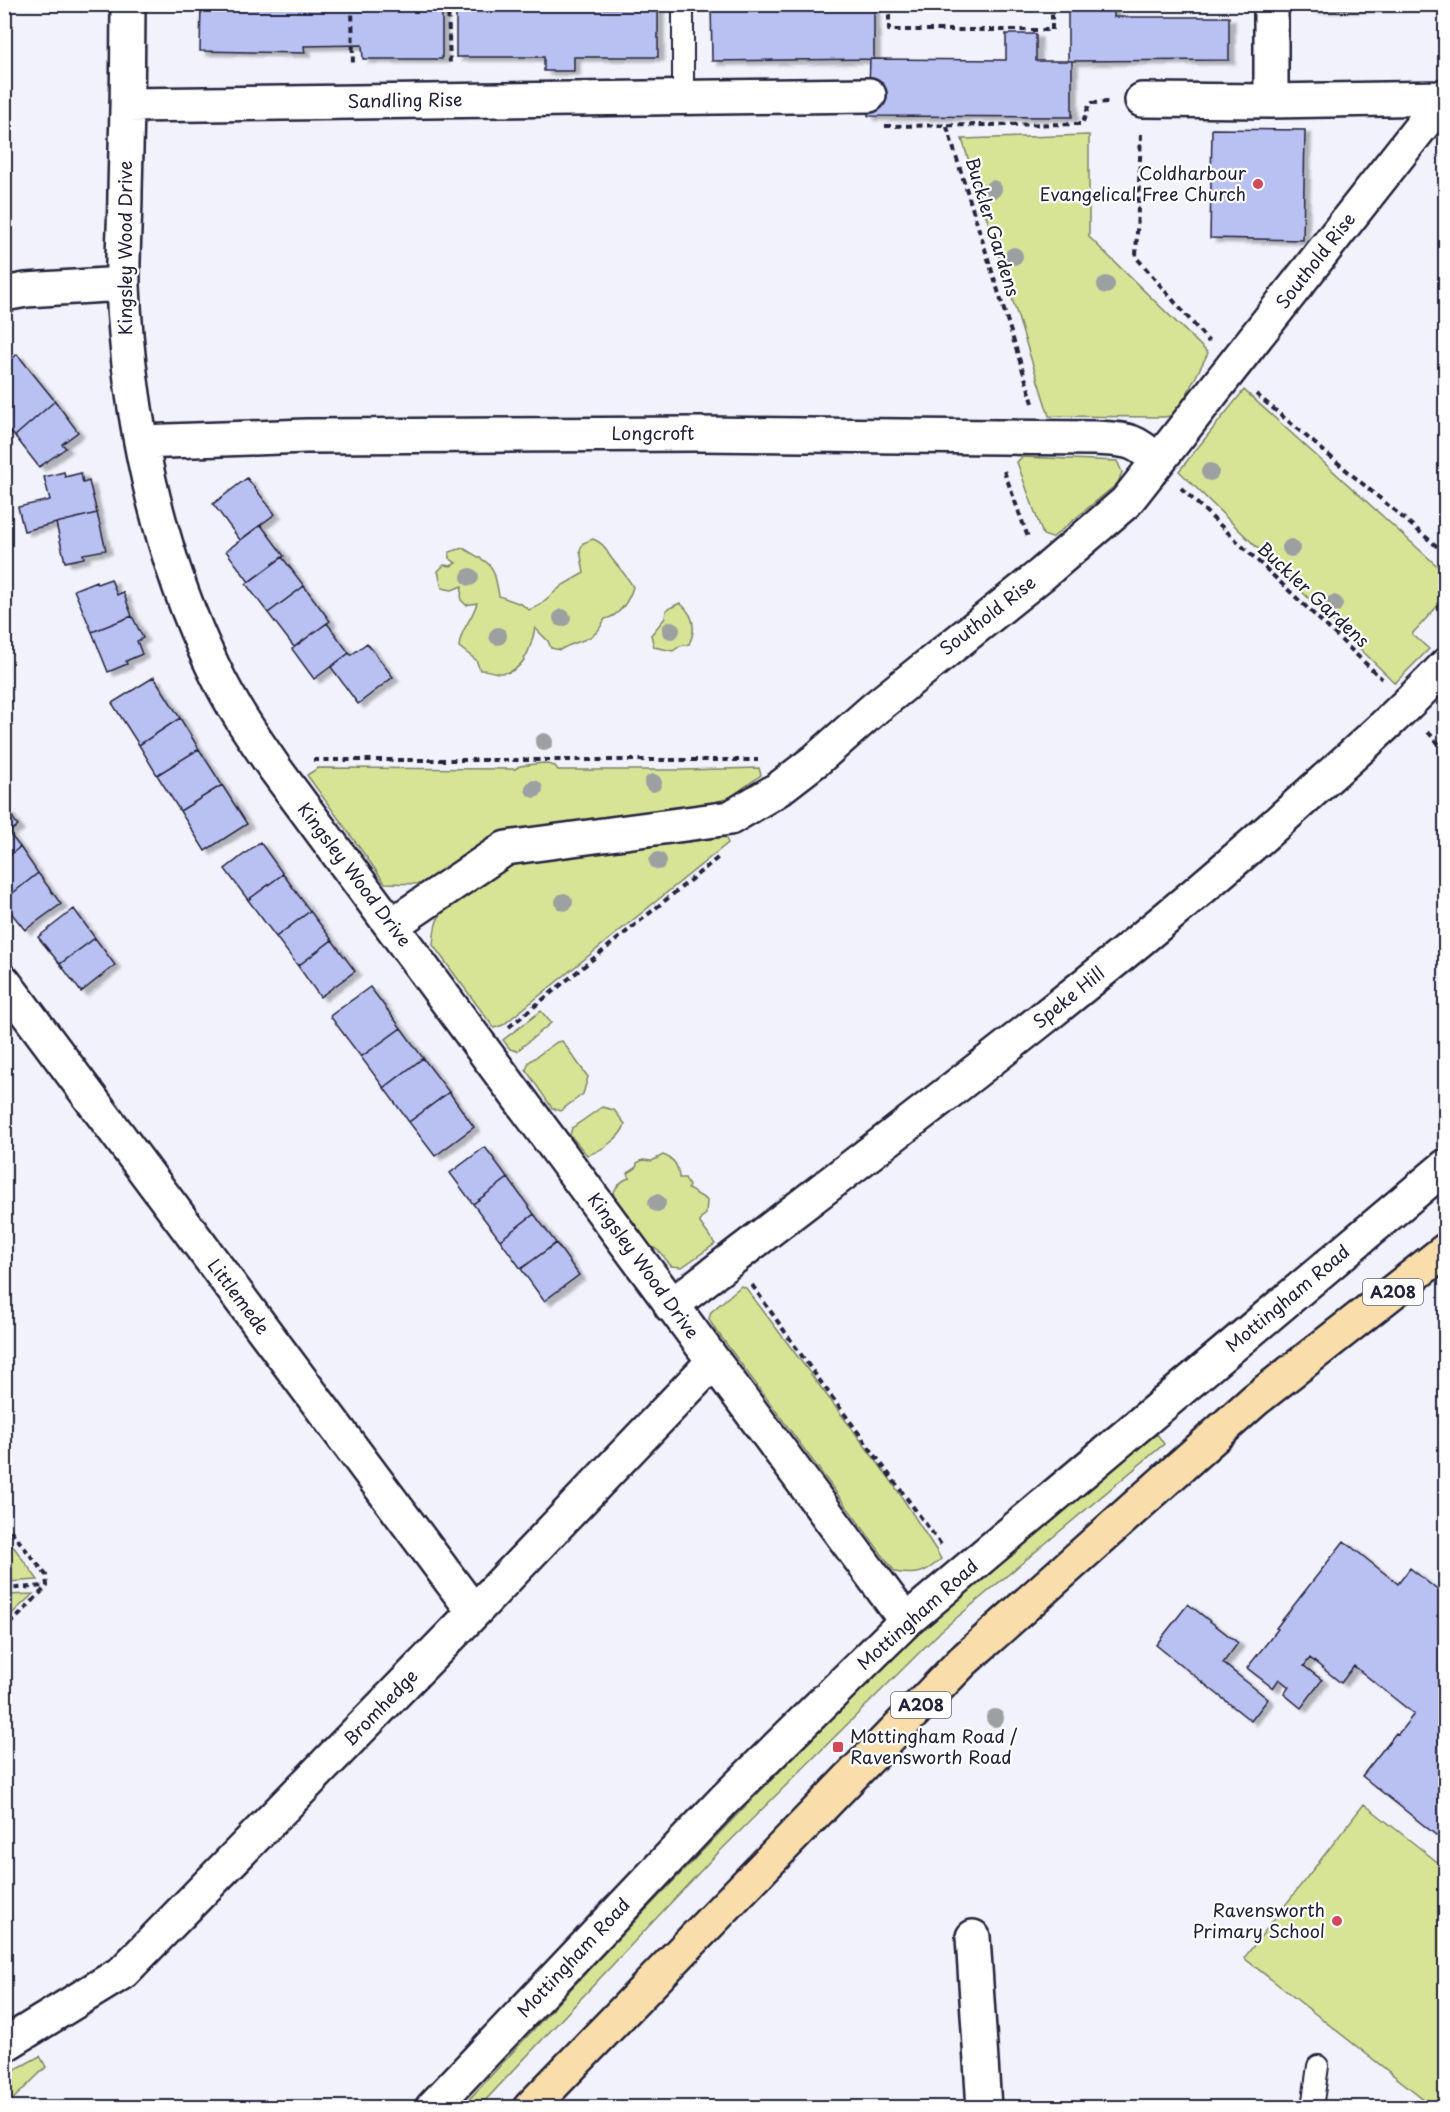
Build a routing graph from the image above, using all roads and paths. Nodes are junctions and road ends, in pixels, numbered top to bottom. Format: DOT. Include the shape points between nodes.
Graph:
graph roads {
  1 [pos="128,4"];
  2 [pos="352,4"];
  3 [pos="448,4"];
  4 [pos="683,4"];
  5 [pos="889,4"];
  6 [pos="1052,4"];
  7 [pos="1253,4"];
  8 [pos="1271,5"];
  9 [pos="450,68"];
  10 [pos="353,69"];
  11 [pos="869,95"];
  12 [pos="1444,96"];
  13 [pos="682,97"];
  14 [pos="1142,100"];
  15 [pos="1271,101"];
  16 [pos="128,105"];
  17 [pos="877,126"];
  18 [pos="947,127"];
  19 [pos="123,284"];
  20 [pos="4,294"];
  21 [pos="1230,372"];
  22 [pos="992,438"];
  23 [pos="1044,438"];
  24 [pos="141,442"];
  25 [pos="1158,461"];
  26 [pos="1446,554"];
  27 [pos="1041,575"];
  28 [pos="1446,665"];
  29 [pos="1406,707"];
  30 [pos="1446,752"];
  31 [pos="816,760"];
  32 [pos="276,770"];
  33 [pos="728,849"];
  34 [pos="392,925"];
  35 [pos="4,982"];
  36 [pos="508,1028"];
  37 [pos="1446,1166"];
  38 [pos="1446,1250"];
  39 [pos="752,1284"];
  40 [pos="671,1306"];
  41 [pos="713,1362"];
  42 [pos="4,1522"];
  43 [pos="944,1549"];
  44 [pos="47,1586"];
  45 [pos="4,1589"];
  46 [pos="474,1612"];
  47 [pos="906,1621"];
  48 [pos="4,1631"];
  49 [pos="973,1937"];
  50 [pos="13,2032"];
  51 [pos="1318,2066"];
  52 [pos="432,2108"];
  53 [pos="530,2108"];
  54 [pos="984,2108"];
  55 [pos="1312,2108"];
  1 -- 16 [label="street, Kingsley Wood Drive"];
  2 -- 10 [label="path"];
  3 -- 9 [label="path"];
  4 -- 13 [label="lane"];
  5 -- 6 [label="path" via="889,30 1052,30"];
  7 -- 8 [label="lane"];
  8 -- 15 [label="street"];
  11 -- 13 [label="street, Sandling Rise"];
  12 -- 15 [label="street, Southold Rise"];
  12 -- 21 [label="street, Southold Rise"];
  13 -- 16 [label="street, Sandling Rise"];
  14 -- 15 [label="street, Southold Rise"];
  14 -- 18 [label="path" via="1090,103 1082,124"];
  14 -- 21 [label="path" via="1136,257"];
  16 -- 19 [label="street, Kingsley Wood Drive"];
  17 -- 18 [label="path"];
  18 -- 23 [label="path, Buckler Gardens"];
  19 -- 20 [label="street"];
  19 -- 24 [label="street, Kingsley Wood Drive" via="127,350"];
  21 -- 25 [label="street, Southold Rise"];
  21 -- 26 [label="path"];
  22 -- 23 [label="street, Longcroft"];
  22 -- 24 [label="street, Longcroft" via="614,434 306,436"];
  22 -- 27 [label="path"];
  23 -- 25 [label="street, Longcroft" via="1129,440"];
  24 -- 32 [label="street, Kingsley Wood Drive" via="178,585 214,669"];
  25 -- 27 [label="street, Southold Rise" via="1126,502"];
  25 -- 29 [label="path, Buckler Gardens" via="1169,477 1388,685"];
  27 -- 31 [label="street, Southold Rise" via="874,708"];
  28 -- 29 [label="street, Speke Hill"];
  29 -- 30 [label="path, Buckler Gardens"];
  29 -- 40 [label="street, Speke Hill" via="1197,894 1047,1016"];
  31 -- 32 [label="path" via="311,760"];
  31 -- 34 [label="street, Southold Rise" via="729,819 506,848"];
  32 -- 34 [label="street, Kingsley Wood Drive"];
  33 -- 36 [label="path"];
  34 -- 40 [label="street, Kingsley Wood Drive"];
  35 -- 46 [label="street, Littlemede"];
  37 -- 47 [label="street, Mottingham Road"];
  38 -- 53 [label="main road, A208" via="1255,1400 963,1661"];
  39 -- 43 [label="path"];
  40 -- 41 [label="street, Kingsley Wood Drive"];
  41 -- 46 [label="street, Bromhedge"];
  41 -- 47 [label="street, Kingsley Wood Drive"];
  42 -- 44 [label="path" via="46,1575"];
  44 -- 45 [label="path"];
  44 -- 48 [label="path"];
  46 -- 50 [label="street, Bromhedge" via="123,1972"];
  47 -- 52 [label="street, Mottingham Road" via="724,1800"];
  49 -- 54 [label="street"];
  51 -- 55 [label="lane"];
}
